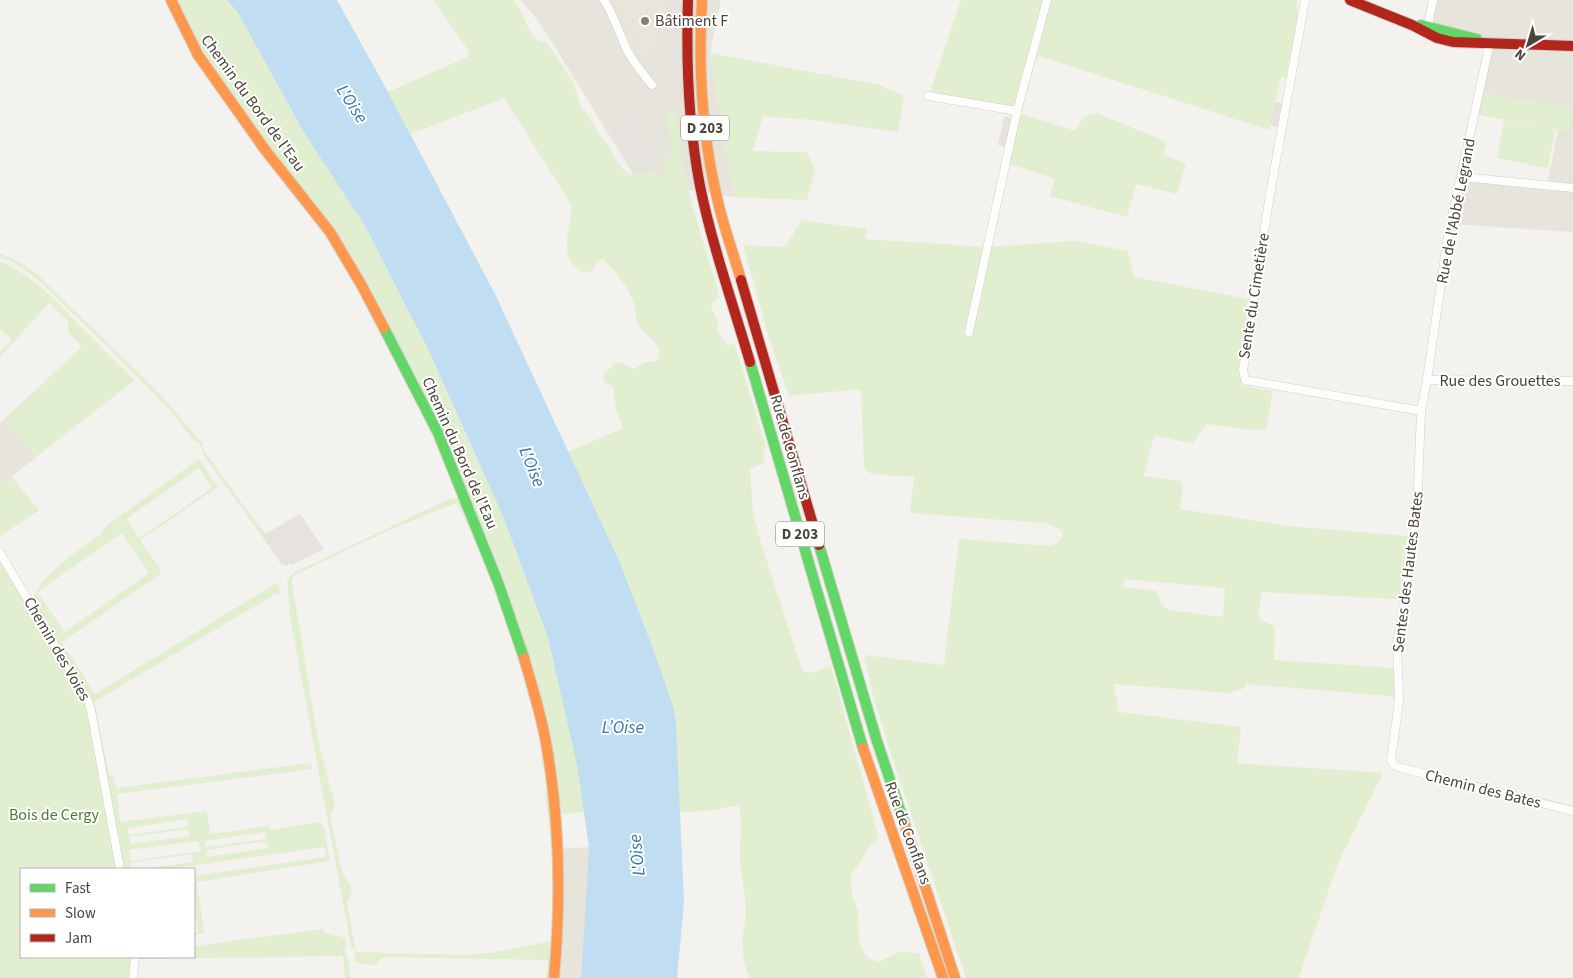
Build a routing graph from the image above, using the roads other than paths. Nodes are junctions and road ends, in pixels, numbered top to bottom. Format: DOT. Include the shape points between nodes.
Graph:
graph roads {
  1 [pos="171,0"];
  2 [pos="604,0"];
  3 [pos="688,0"];
  4 [pos="702,0"];
  5 [pos="1047,0"];
  6 [pos="1304,0"];
  7 [pos="1350,0"];
  8 [pos="1433,0"];
  9 [pos="1427,29"];
  10 [pos="1488,42"];
  11 [pos="1573,46"];
  12 [pos="652,85"];
  13 [pos="928,96"];
  14 [pos="1017,112"];
  15 [pos="1462,177"];
  16 [pos="1573,188"];
  17 [pos="969,332"];
  18 [pos="1427,380"];
  19 [pos="1573,381"];
  20 [pos="1421,410"];
  21 [pos="0,553"];
  22 [pos="1393,764"];
  23 [pos="1573,811"];
  24 [pos="120,868"];
  25 [pos="135,958"];
  26 [pos="133,978"];
  27 [pos="554,978"];
  28 [pos="943,978"];
  29 [pos="955,978"];
  1 -- 27 [label="main road, Chemin du Bord de l'Eau" via="198,55 330,232 362,286 438,433 499,584 524,657 552,776 558,902"];
  2 -- 12 [label="street" via="631,57"];
  3 -- 28 [label="main road, Rue de Conflans / D 203" via="689,116 708,220 858,734"];
  4 -- 29 [label="main road, Rue de Conflans / D 203" via="700,60 703,110 719,206 876,738"];
  5 -- 14 [label="street"];
  6 -- 20 [label="street, Sente du Cimetière" via="1270,194 1243,370 1245,380"];
  7 -- 9 [label="main road"];
  8 -- 9 [label="street"];
  9 -- 10 [label="main road"];
  10 -- 11 [label="main road"];
  10 -- 15 [label="street, Rue de l'Abbé Legrand"];
  13 -- 14 [label="street"];
  14 -- 17 [label="street"];
  15 -- 16 [label="street"];
  15 -- 18 [label="street, Rue de l'Abbé Legrand" via="1448,236"];
  18 -- 19 [label="street, Rue des Grouettes"];
  18 -- 20 [label="street, Sentes des Hautes Bates"];
  20 -- 22 [label="street, Sentes des Hautes Bates" via="1417,515 1397,641 1400,695 1391,757"];
  21 -- 24 [label="street, Chemin des Voies" via="88,701"];
  22 -- 23 [label="street, Chemin des Bates"];
  25 -- 26 [label="street"];
}
